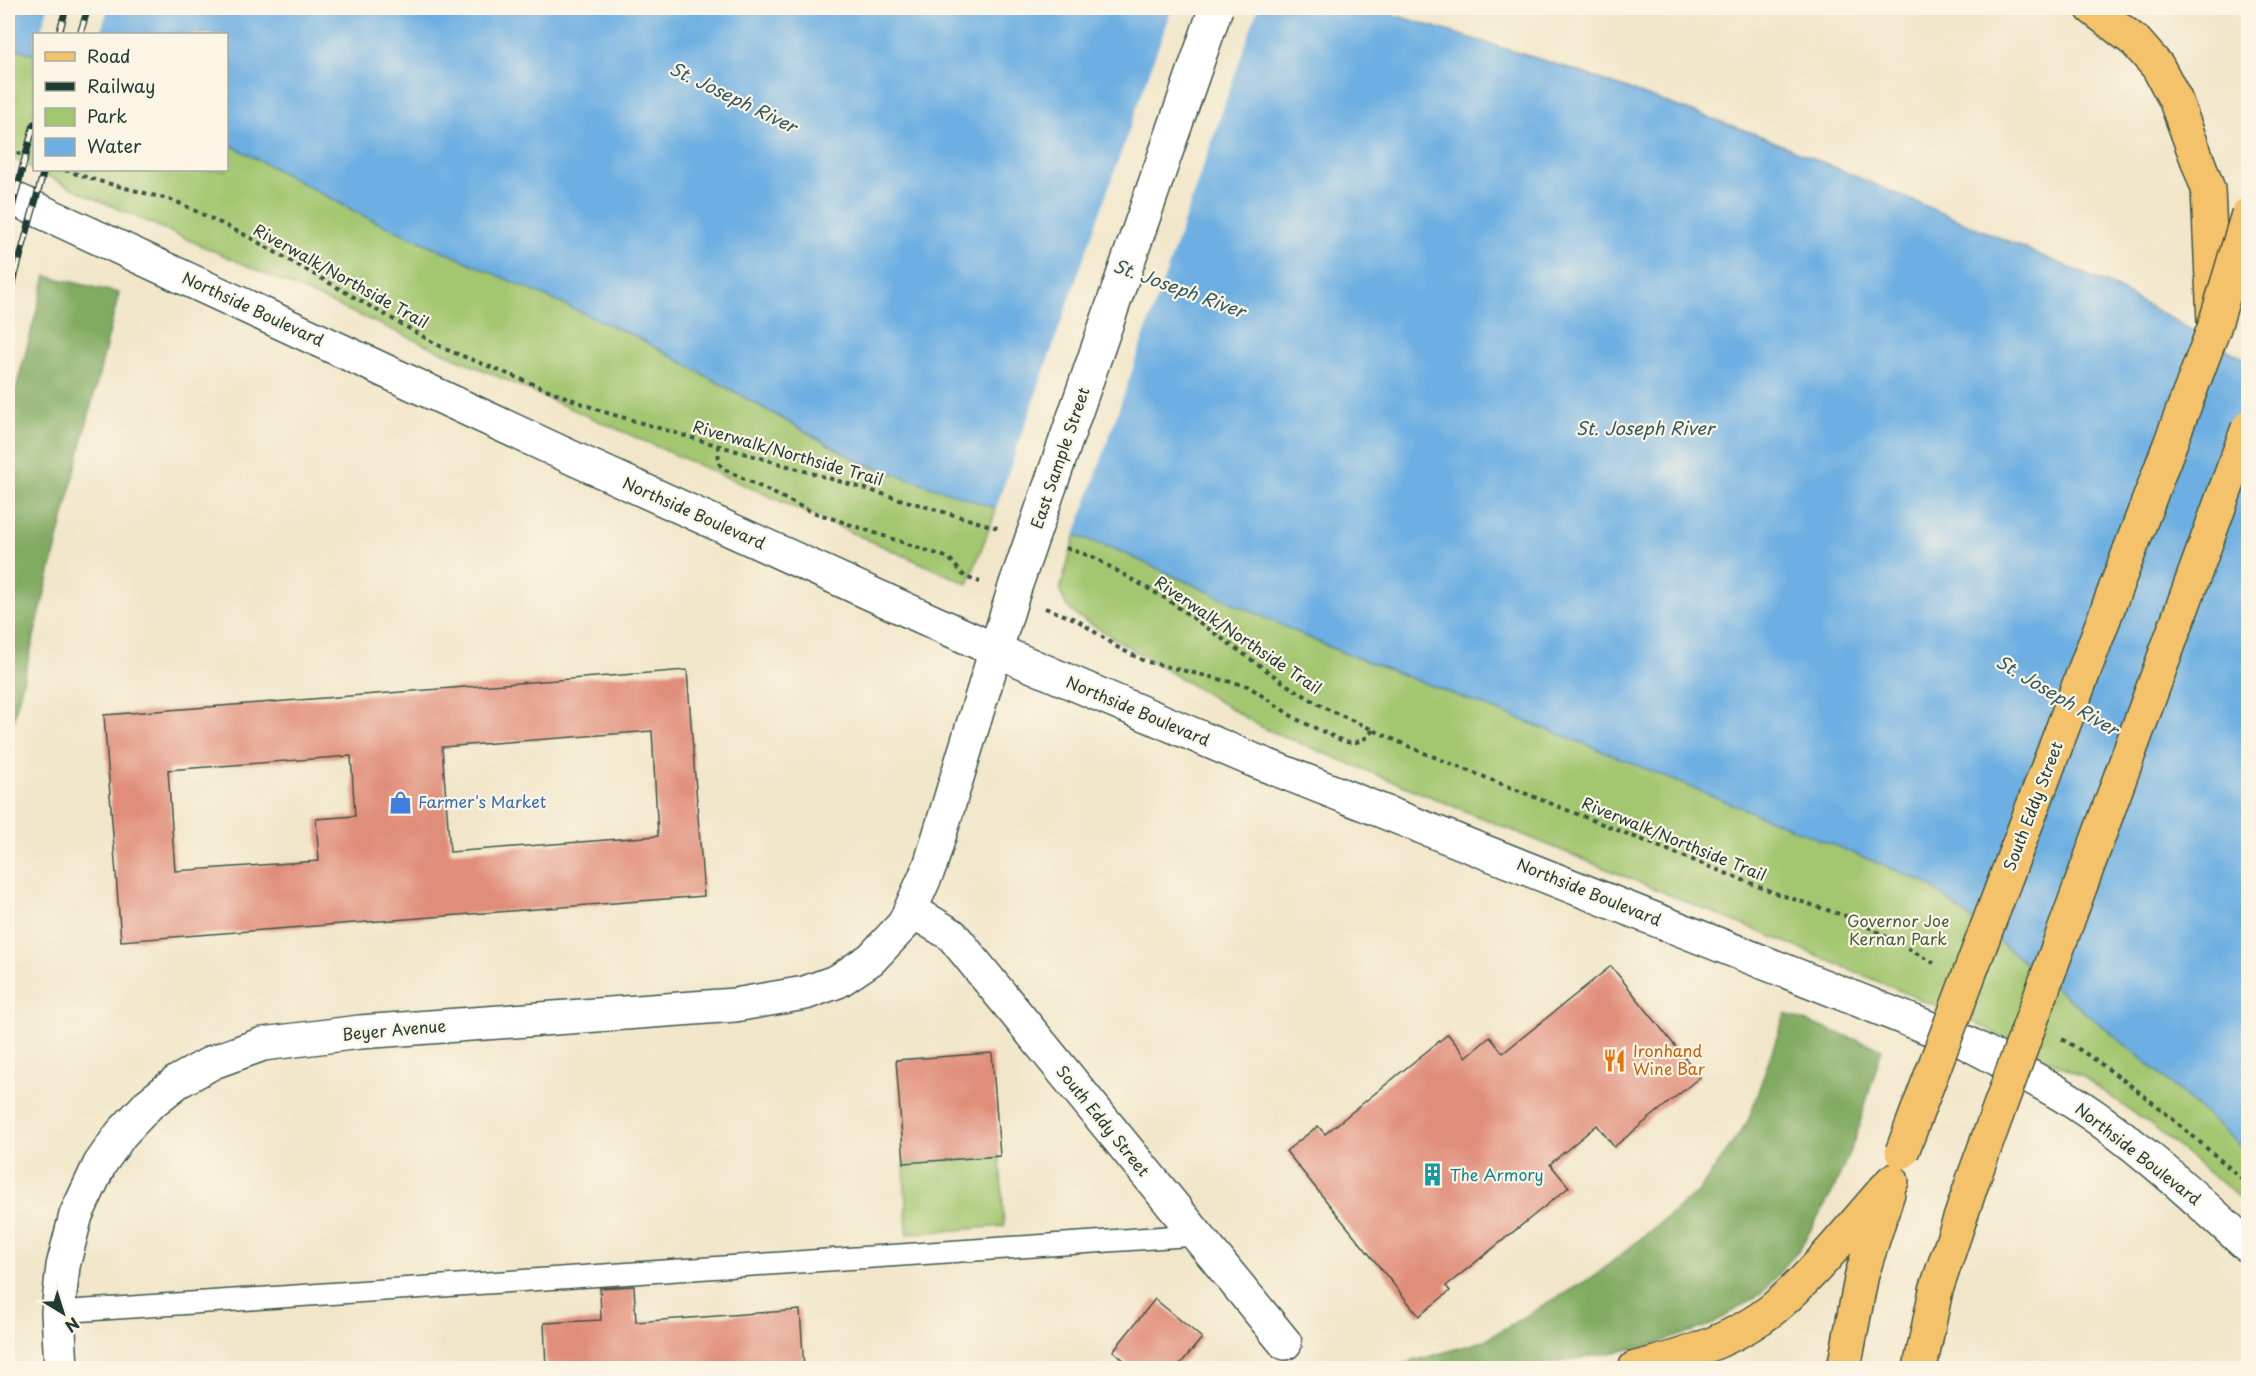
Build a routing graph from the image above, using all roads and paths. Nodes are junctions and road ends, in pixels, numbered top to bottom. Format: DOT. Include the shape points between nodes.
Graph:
graph roads {
  1 [pos="1216,8"];
  2 [pos="2092,8"];
  3 [pos="8,150"];
  4 [pos="33,159"];
  5 [pos="68,171"];
  6 [pos="8,196"];
  7 [pos="2248,214"];
  8 [pos="2214,328"];
  9 [pos="2248,428"];
  10 [pos="718,445"];
  11 [pos="2248,453"];
  12 [pos="2231,480"];
  13 [pos="1005,530"];
  14 [pos="1060,547"];
  15 [pos="976,580"];
  16 [pos="1077,620"];
  17 [pos="995,650"];
  18 [pos="1373,730"];
  19 [pos="912,910"];
  20 [pos="1934,964"];
  21 [pos="2055,1035"];
  22 [pos="1897,1167"];
  23 [pos="2248,1184"];
  24 [pos="1197,1235"];
  25 [pos="2248,1246"];
  26 [pos="58,1312"];
  27 [pos="1285,1343"];
  28 [pos="1845,1360"];
  29 [pos="1921,1363"];
  30 [pos="62,1368"];
  31 [pos="1635,1368"];
  1 -- 17 [label="street, East Sample Street, bridge"];
  2 -- 8 [label="main road" via="2136,42 2158,67 2175,99 2208,189"];
  3 -- 4 [label="path"];
  5 -- 10 [label="path, Riverwalk/Northside Trail" via="175,201 247,236 445,349 601,411"];
  6 -- 17 [label="street, Northside Boulevard"];
  7 -- 8 [label="main road, South Eddy Street, bridge"];
  8 -- 22 [label="main road, South Eddy Street, bridge"];
  9 -- 12 [label="main road, bridge"];
  10 -- 13 [label="path, Riverwalk/Northside Trail"];
  10 -- 15 [label="path" via="718,463 722,468 810,511 949,558 965,577"];
  11 -- 12 [label="main road"];
  12 -- 29 [label="main road, bridge" via="1974,1177 1936,1290"];
  14 -- 18 [label="path, Riverwalk/Northside Trail" via="1093,557 1168,600 1297,691"];
  16 -- 18 [label="path" via="1144,661 1248,686 1296,719 1345,742 1361,741"];
  17 -- 19 [label="street, East Sample Street" via="930,866"];
  17 -- 25 [label="street, Northside Boulevard" via="1253,760 1968,1042 2101,1121"];
  18 -- 20 [label="path, Riverwalk/Northside Trail" via="1778,894 1852,918"];
  19 -- 24 [label="street, South Eddy Street" via="952,935"];
  19 -- 26 [label="street, Beyer Avenue" via="871,959 838,981 805,993 735,1005 360,1032 263,1044 213,1062 177,1082 149,1104 120,1134 100,1164 76,1215 63,1266"];
  21 -- 23 [label="path" via="2159,1106"];
  22 -- 28 [label="main road, South Eddy Street" via="1862,1274"];
  22 -- 31 [label="main road" via="1802,1282 1772,1310 1734,1334 1676,1359"];
  24 -- 26 [label="lane"];
  24 -- 27 [label="street, South Eddy Street"];
  26 -- 30 [label="street, Beyer Avenue"];
}
